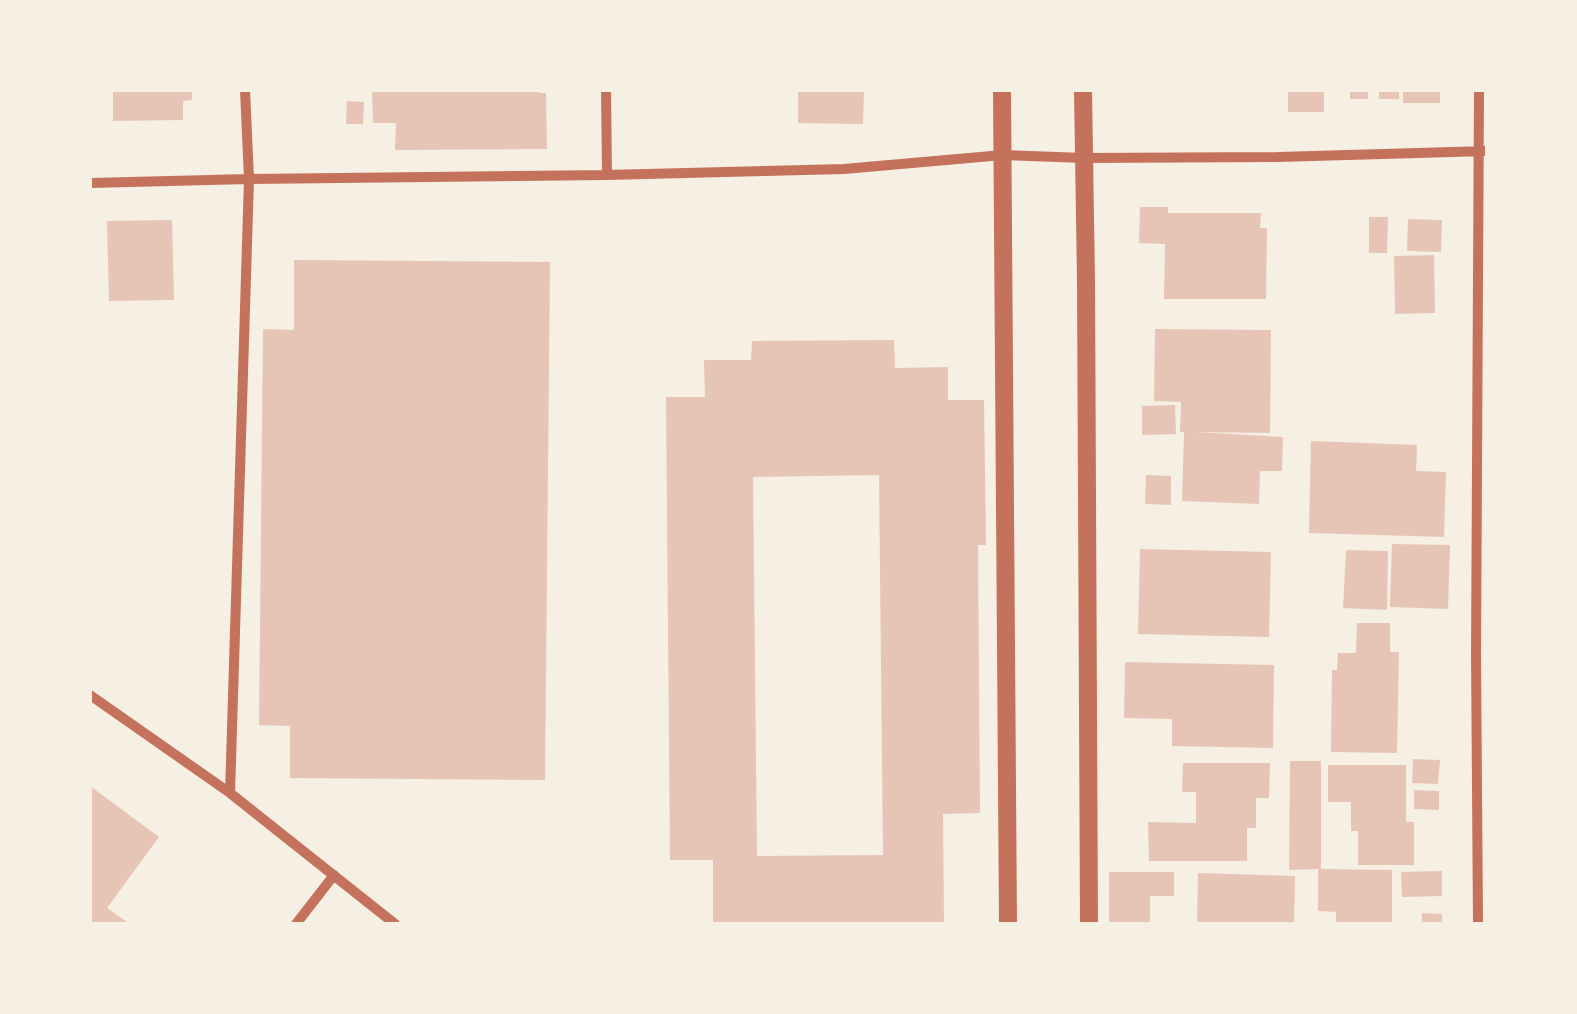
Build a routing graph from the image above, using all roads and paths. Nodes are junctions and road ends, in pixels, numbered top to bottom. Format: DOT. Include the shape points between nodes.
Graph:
graph roads {
  1 [pos="245,90"];
  2 [pos="606,90"];
  3 [pos="1002,90"];
  4 [pos="1083,90"];
  5 [pos="1480,90"];
  6 [pos="1484,151"];
  7 [pos="1003,155"];
  8 [pos="1084,158"];
  9 [pos="607,176"];
  10 [pos="249,178"];
  11 [pos="90,182"];
  12 [pos="90,694"];
  13 [pos="230,793"];
  14 [pos="334,875"];
  15 [pos="296,924"];
  16 [pos="395,924"];
  17 [pos="1008,924"];
  18 [pos="1090,924"];
  19 [pos="1478,924"];
  1 -- 10 [label="street"];
  2 -- 9 [label="street"];
  3 -- 7 [label="street"];
  4 -- 8 [label="street"];
  5 -- 6 [label="street"];
  6 -- 8 [label="street"];
  6 -- 19 [label="street"];
  7 -- 8 [label="street"];
  7 -- 9 [label="street"];
  7 -- 17 [label="street"];
  8 -- 18 [label="street"];
  9 -- 10 [label="street"];
  10 -- 11 [label="street"];
  10 -- 13 [label="street"];
  12 -- 13 [label="street"];
  13 -- 14 [label="street"];
  14 -- 15 [label="street"];
  14 -- 16 [label="street"];
}
